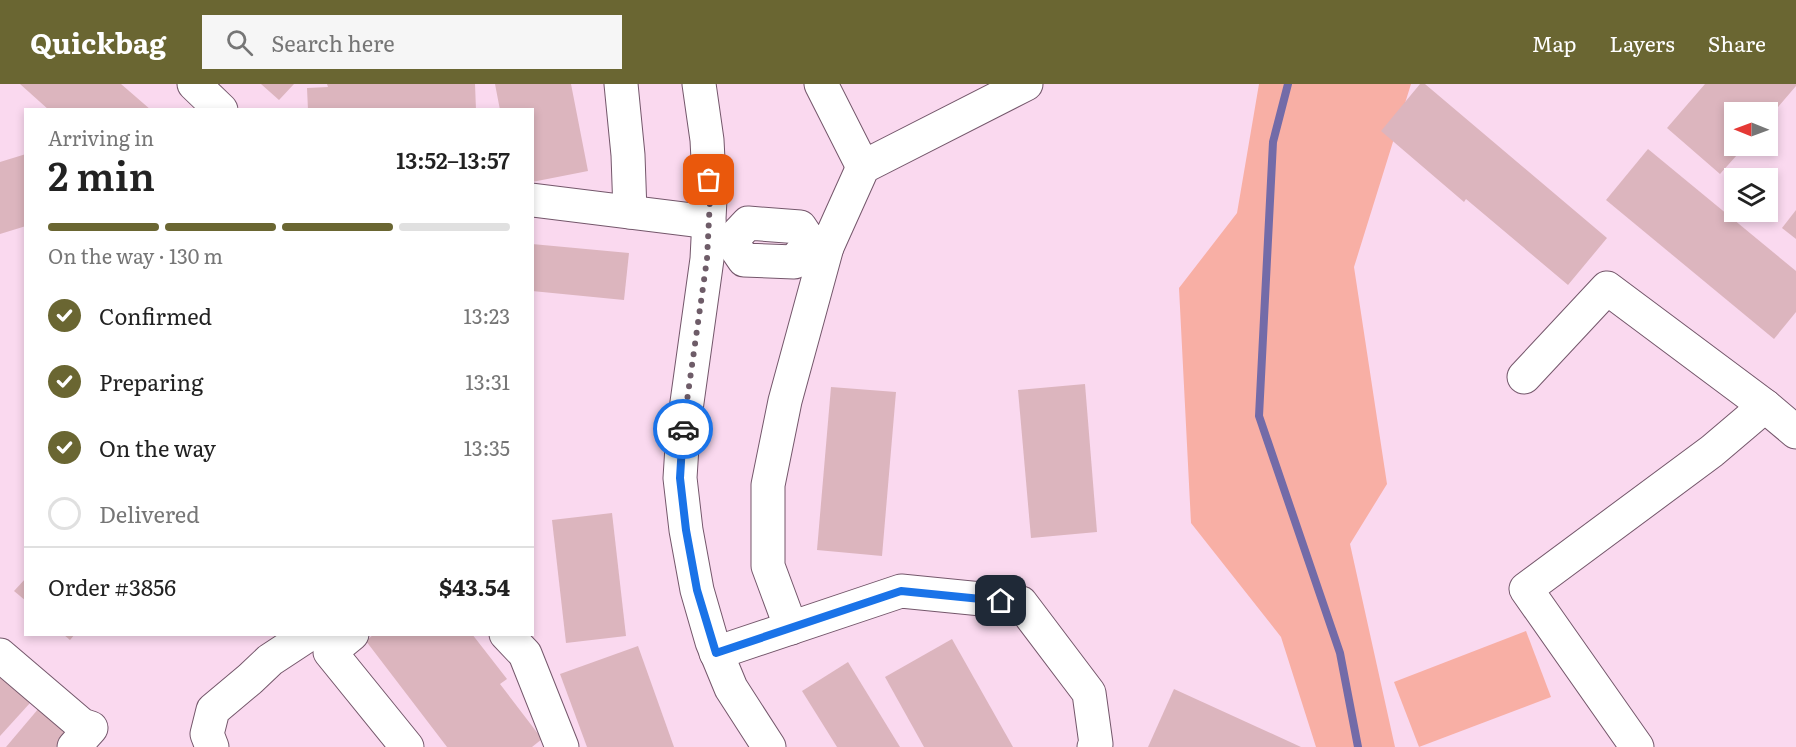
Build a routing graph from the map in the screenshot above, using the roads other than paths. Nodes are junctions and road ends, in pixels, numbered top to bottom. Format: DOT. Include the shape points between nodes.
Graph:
graph roads {
  1 [pos="194,84"];
  2 [pos="621,84"];
  3 [pos="699,84"];
  4 [pos="821,84"];
  5 [pos="1026,84"];
  6 [pos="219,108"];
  7 [pos="863,167"];
  8 [pos="534,200"];
  9 [pos="630,212"];
  10 [pos="716,234"];
  11 [pos="818,244"];
  12 [pos="1524,377"];
  13 [pos="1765,406"];
  14 [pos="1795,428"];
  15 [pos="791,628"];
  16 [pos="508,636"];
  17 [pos="324,639"];
  18 [pos="716,653"];
  19 [pos="0,655"];
  20 [pos="74,747"];
  21 [pos="212,747"];
  22 [pos="407,747"];
  23 [pos="562,747"];
  24 [pos="769,747"];
  25 [pos="1094,747"];
  26 [pos="1637,747"];
  1 -- 6 [label="street"];
  2 -- 9 [label="street"];
  3 -- 10 [label="street"];
  4 -- 7 [label="street"];
  5 -- 7 [label="street"];
  7 -- 11 [label="street"];
  8 -- 9 [label="street"];
  9 -- 10 [label="street"];
  10 -- 11 [label="street" via="748,223 800,227"];
  10 -- 18 [label="street" via="683,431 680,478 697,590"];
  11 -- 15 [label="street" via="768,485 768,566"];
  12 -- 13 [label="street" via="1607,288"];
  13 -- 14 [label="street"];
  13 -- 26 [label="street" via="1712,451 1526,589"];
  15 -- 18 [label="street"];
  15 -- 25 [label="street" via="901,591 1021,603 1089,693"];
  16 -- 23 [label="street" via="525,654"];
  17 -- 21 [label="street" via="270,660 213,710 207,734"];
  17 -- 22 [label="street"];
  18 -- 24 [label="street" via="731,688"];
  19 -- 20 [label="street" via="82,725 91,728"];
}
